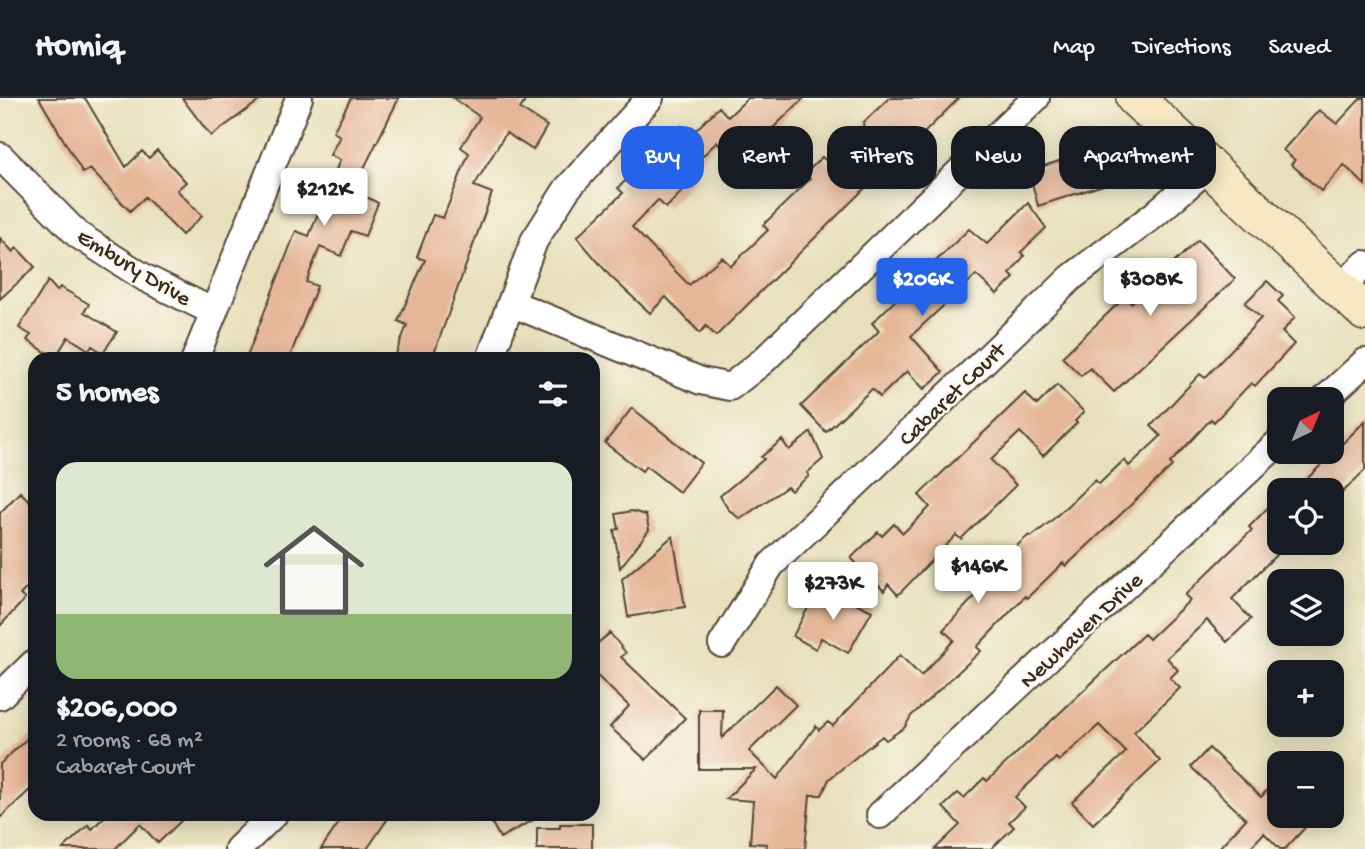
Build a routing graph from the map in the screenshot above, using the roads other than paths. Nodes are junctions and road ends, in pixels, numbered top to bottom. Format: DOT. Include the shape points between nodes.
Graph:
graph roads {
  1 [pos="299,98"];
  2 [pos="650,98"];
  3 [pos="1036,98"];
  4 [pos="1135,98"];
  5 [pos="1165,126"];
  6 [pos="0,156"];
  7 [pos="1216,173"];
  8 [pos="1184,189"];
  9 [pos="1357,288"];
  10 [pos="511,303"];
  11 [pos="214,312"];
  12 [pos="198,352"];
  13 [pos="493,352"];
  14 [pos="1365,362"];
  15 [pos="1338,387"];
  16 [pos="1267,453"];
  17 [pos="722,644"];
  18 [pos="28,669"];
  19 [pos="0,696"];
  20 [pos="880,815"];
  21 [pos="267,821"];
  22 [pos="238,849"];
  1 -- 11 [label="street"];
  2 -- 10 [label="street" via="567,189 534,241"];
  3 -- 10 [label="street" via="763,361 730,387 701,380"];
  4 -- 5 [label="main road"];
  6 -- 11 [label="street, Embury Drive" via="78,235 145,278"];
  7 -- 9 [label="main road"];
  8 -- 17 [label="street, Cabaret Court" via="1072,277 771,565"];
  10 -- 13 [label="street"];
  11 -- 12 [label="street"];
  14 -- 15 [label="street"];
  16 -- 20 [label="street, Newhaven Drive"];
  18 -- 19 [label="street"];
  21 -- 22 [label="street"];
}
